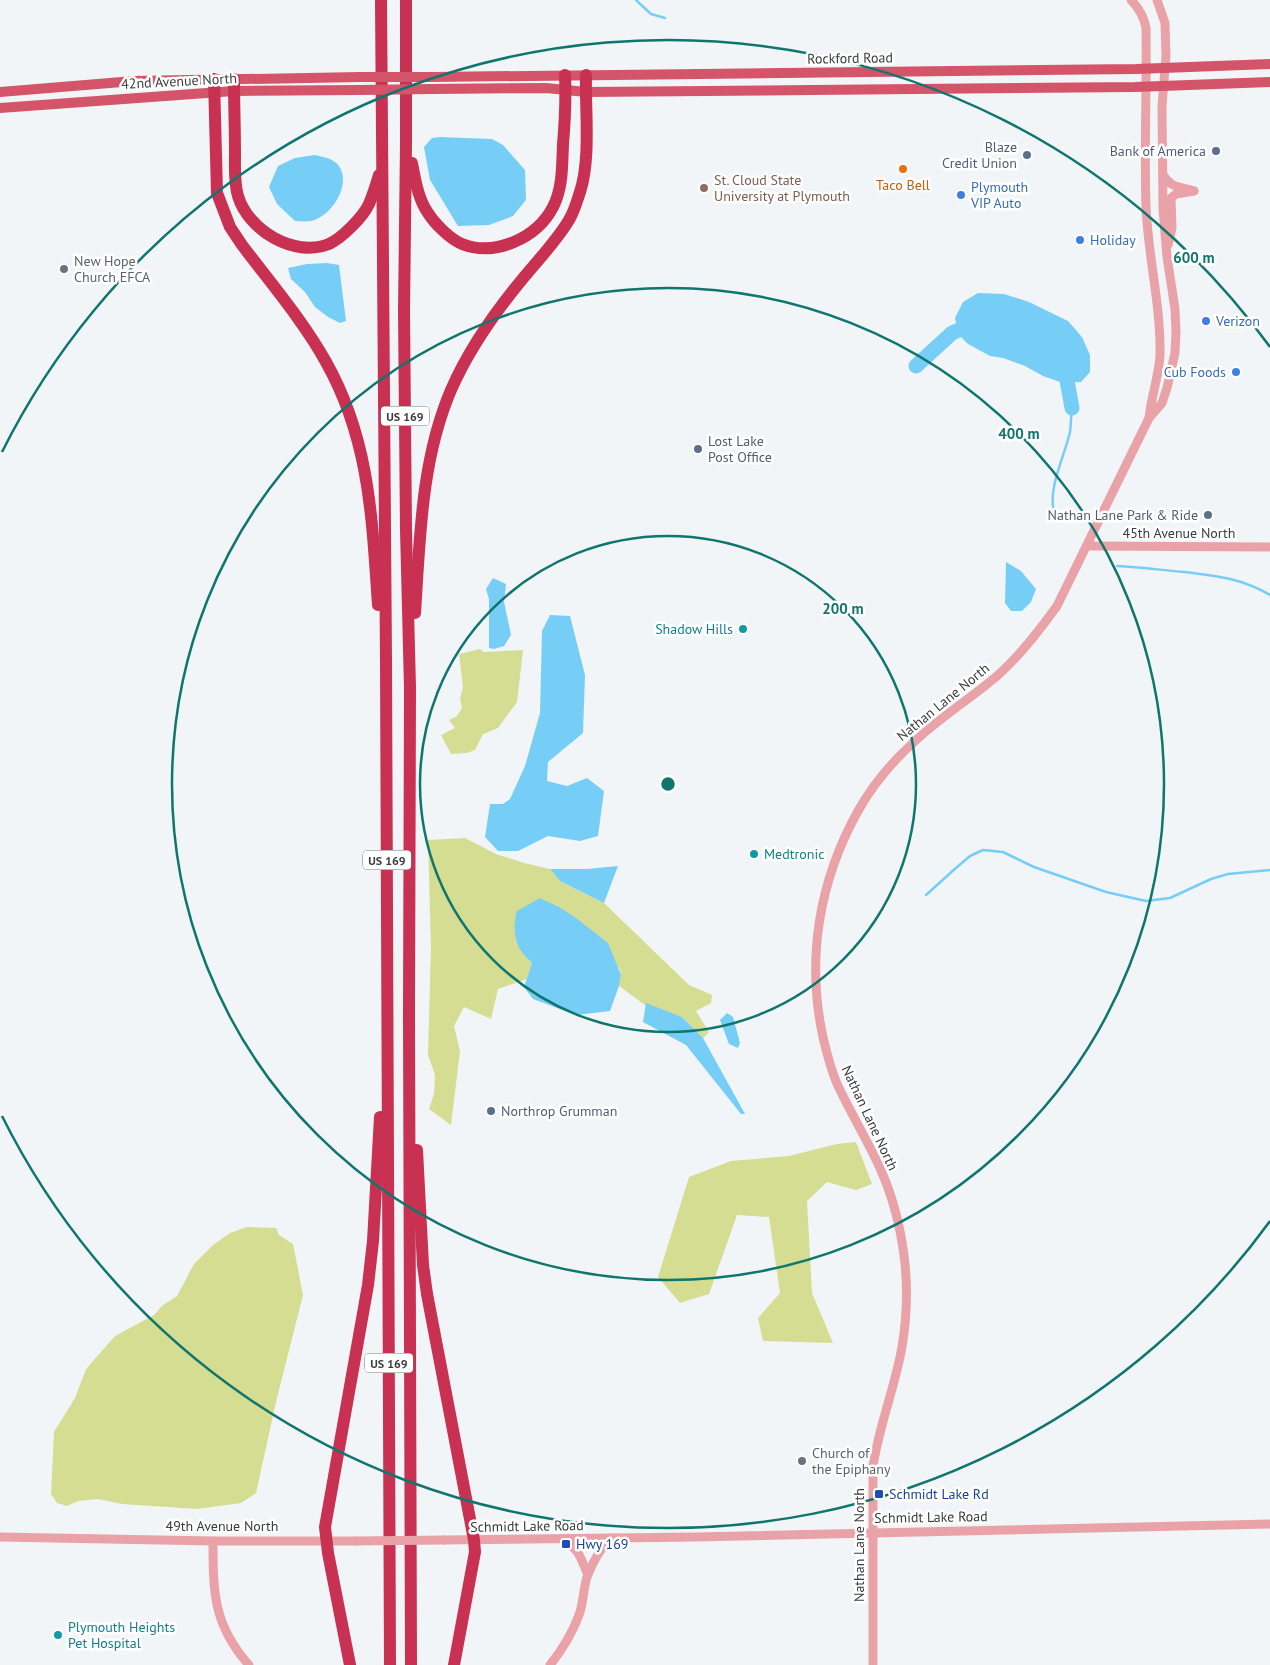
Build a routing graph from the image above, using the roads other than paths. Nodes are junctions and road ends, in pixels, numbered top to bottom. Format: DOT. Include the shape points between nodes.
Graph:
graph roads {
  1 [pos="381,0"];
  2 [pos="406,0"];
  3 [pos="1131,0"];
  4 [pos="1157,0"];
  5 [pos="1270,64"];
  6 [pos="1165,68"];
  7 [pos="1147,69"];
  8 [pos="565,75"];
  9 [pos="586,75"];
  10 [pos="431,77"];
  11 [pos="214,79"];
  12 [pos="1270,82"];
  13 [pos="234,85"];
  14 [pos="1162,86"];
  15 [pos="1146,87"];
  16 [pos="566,90"];
  17 [pos="0,92"];
  18 [pos="215,92"];
  19 [pos="586,92"];
  20 [pos="0,108"];
  21 [pos="406,143"];
  22 [pos="382,166"];
  23 [pos="1163,174"];
  24 [pos="1166,252"];
  25 [pos="1149,418"];
  26 [pos="1087,546"];
  27 [pos="1270,547"];
  28 [pos="386,660"];
  29 [pos="410,688"];
  30 [pos="388,1061"];
  31 [pos="409,1063"];
  32 [pos="1270,1524"];
  33 [pos="872,1532"];
  34 [pos="0,1537"];
  35 [pos="610,1538"];
  36 [pos="560,1539"];
  37 [pos="444,1540"];
  38 [pos="474,1540"];
  39 [pos="213,1541"];
  40 [pos="326,1541"];
  41 [pos="588,1575"];
  42 [pos="249,1665"];
  43 [pos="350,1665"];
  44 [pos="390,1665"];
  45 [pos="412,1665"];
  46 [pos="454,1665"];
  47 [pos="550,1665"];
  48 [pos="873,1665"];
  1 -- 22 [label="highway, US 169"];
  2 -- 21 [label="highway, US 169"];
  3 -- 7 [label="street, Nathan Lane North" via="1144,19"];
  4 -- 6 [label="street, Nathan Lane North" via="1165,23"];
  5 -- 6 [label="main road, Rockford Road"];
  6 -- 7 [label="main road, Rockford Road"];
  6 -- 14 [label="street, Nathan Lane North"];
  7 -- 9 [label="main road, Rockford Road"];
  7 -- 15 [label="street, Nathan Lane North"];
  8 -- 9 [label="main road, Rockford Road"];
  8 -- 10 [label="main road, Rockford Road"];
  8 -- 16 [label="highway"];
  9 -- 19 [label="highway"];
  10 -- 13 [label="main road, 42nd Avenue North, bridge"];
  11 -- 13 [label="main road, 42nd Avenue North"];
  11 -- 17 [label="main road, 42nd Avenue North" via="134,81"];
  11 -- 18 [label="highway"];
  12 -- 14 [label="main road"];
  13 -- 16 [label="main road, 42nd Avenue North, bridge" via="360,90"];
  13 -- 18 [label="main road, 42nd Avenue North"];
  13 -- 22 [label="highway" via="236,189 244,212 268,236 301,246 329,244 364,213"];
  14 -- 15 [label="main road"];
  14 -- 23 [label="street, Nathan Lane North"];
  15 -- 19 [label="main road"];
  15 -- 25 [label="street, Nathan Lane North" via="1148,234 1160,356"];
  16 -- 19 [label="main road"];
  16 -- 21 [label="highway" via="561,184 554,205 538,227 520,240 499,247 462,244 434,220 420,197"];
  18 -- 20 [label="main road, 42nd Avenue North"];
  18 -- 28 [label="highway" via="218,193 230,227 320,351 357,435 370,501 379,620"];
  19 -- 29 [label="highway" via="586,167 570,219 474,346 450,391 434,438 428,463"];
  21 -- 29 [label="highway, US 169" via="404,321"];
  22 -- 28 [label="highway, US 169"];
  23 -- 24 [label="street, Nathan Lane North"];
  23 -- 24 [label="street" via="1172,185 1194,191 1171,198 1172,228"];
  24 -- 25 [label="street, Nathan Lane North" via="1175,309 1175,352 1162,403"];
  25 -- 26 [label="street, Nathan Lane North"];
  26 -- 27 [label="street, 45th Avenue North"];
  26 -- 33 [label="street, Nathan Lane North" via="1057,606 1020,654 999,675 914,742 868,795 836,856 823,897 818,920 815,979 827,1054 838,1086 880,1168 891,1197 902,1240 907,1286 902,1349 873,1466"];
  28 -- 30 [label="highway, US 169"];
  29 -- 31 [label="highway, US 169"];
  30 -- 40 [label="highway" via="380,1118 368,1285 325,1527"];
  30 -- 44 [label="highway, US 169"];
  31 -- 38 [label="highway" via="426,1288"];
  31 -- 45 [label="highway, US 169"];
  32 -- 33 [label="street, Schmidt Lake Road"];
  33 -- 35 [label="street, Schmidt Lake Road"];
  33 -- 48 [label="street, Nathan Lane North"];
  34 -- 39 [label="street, 49th Avenue North"];
  35 -- 36 [label="street, Schmidt Lake Road"];
  35 -- 41 [label="street" via="597,1554"];
  36 -- 38 [label="street, Schmidt Lake Road"];
  36 -- 41 [label="street" via="578,1552"];
  37 -- 38 [label="street, Schmidt Lake Road"];
  37 -- 40 [label="street, 49th Avenue North, bridge"];
  38 -- 46 [label="highway" via="475,1552"];
  39 -- 40 [label="street, 49th Avenue North"];
  39 -- 42 [label="street" via="213,1586 219,1614 235,1647"];
  40 -- 43 [label="highway"];
  41 -- 47 [label="street" via="573,1632"];
}
